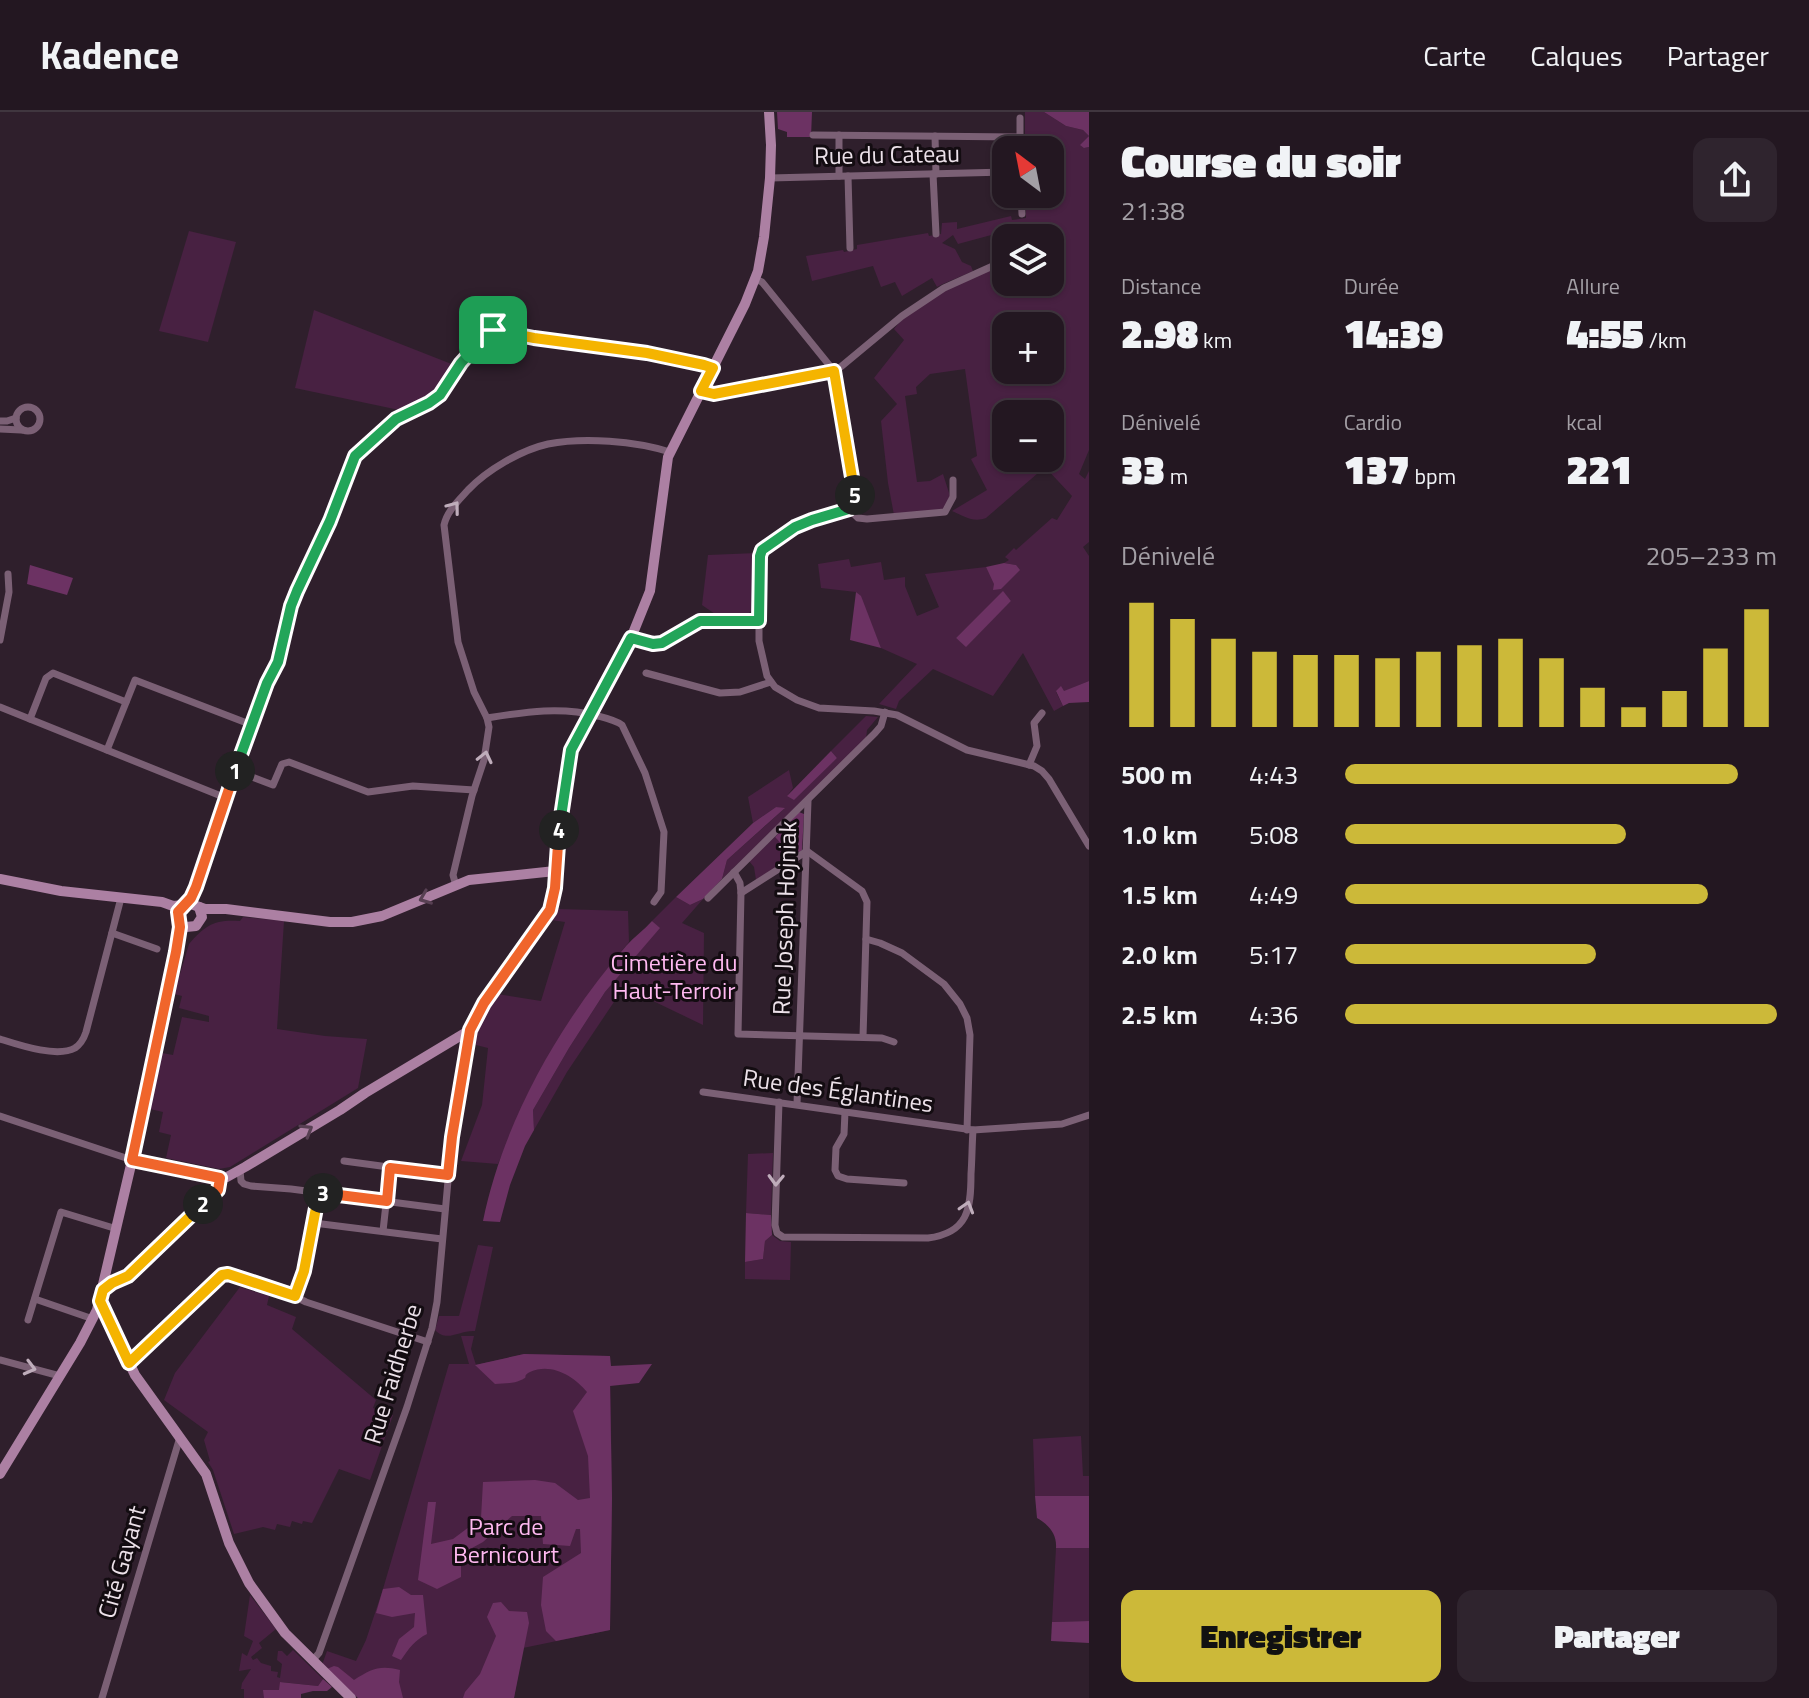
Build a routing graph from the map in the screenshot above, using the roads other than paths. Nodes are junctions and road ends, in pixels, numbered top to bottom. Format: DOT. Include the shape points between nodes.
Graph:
graph roads {
  1 [pos="769,112"];
  2 [pos="1020,118"];
  3 [pos="813,135"];
  4 [pos="839,135"];
  5 [pos="935,136"];
  6 [pos="1020,136"];
  7 [pos="992,137"];
  8 [pos="992,172"];
  9 [pos="934,174"];
  10 [pos="839,176"];
  11 [pos="848,176"];
  12 [pos="770,178"];
  13 [pos="1022,208"];
  14 [pos="1022,214"];
  15 [pos="936,234"];
  16 [pos="850,248"];
  17 [pos="992,266"];
  18 [pos="755,279"];
  19 [pos="713,368"];
  20 [pos="834,371"];
  21 [pos="701,391"];
  22 [pos="16,418"];
  23 [pos="0,421"];
  24 [pos="0,429"];
  25 [pos="21,430"];
  26 [pos="670,452"];
  27 [pos="953,480"];
  28 [pos="849,509"];
  29 [pos="8,574"];
  30 [pos="759,621"];
  31 [pos="631,638"];
  32 [pos="0,640"];
  33 [pos="646,673"];
  34 [pos="771,682"];
  35 [pos="126,702"];
  36 [pos="0,707"];
  37 [pos="885,712"];
  38 [pos="1042,713"];
  39 [pos="590,714"];
  40 [pos="487,718"];
  41 [pos="30,719"];
  42 [pos="252,725"];
  43 [pos="107,750"];
  44 [pos="1029,765"];
  45 [pos="236,771"];
  46 [pos="474,790"];
  47 [pos="226,798"];
  48 [pos="808,801"];
  49 [pos="1089,846"];
  50 [pos="807,851"];
  51 [pos="555,871"];
  52 [pos="734,872"];
  53 [pos="0,879"];
  54 [pos="456,886"];
  55 [pos="741,893"];
  56 [pos="121,898"];
  57 [pos="708,898"];
  58 [pos="155,902"];
  59 [pos="654,902"];
  60 [pos="191,906"];
  61 [pos="179,920"];
  62 [pos="192,928"];
  63 [pos="112,933"];
  64 [pos="866,939"];
  65 [pos="157,949"];
  66 [pos="176,952"];
  67 [pos="470,1030"];
  68 [pos="801,1036"];
  69 [pos="863,1037"];
  70 [pos="0,1039"];
  71 [pos="894,1042"];
  72 [pos="703,1092"];
  73 [pos="779,1102"];
  74 [pos="797,1104"];
  75 [pos="845,1112"];
  76 [pos="1089,1115"];
  77 [pos="0,1116"];
  78 [pos="970,1130"];
  79 [pos="132,1160"];
  80 [pos="344,1161"];
  81 [pos="390,1168"];
  82 [pos="240,1170"];
  83 [pos="448,1175"];
  84 [pos="220,1178"];
  85 [pos="904,1183"];
  86 [pos="319,1192"];
  87 [pos="387,1201"];
  88 [pos="445,1209"];
  89 [pos="314,1223"];
  90 [pos="117,1229"];
  91 [pos="383,1231"];
  92 [pos="442,1239"];
  93 [pos="102,1295"];
  94 [pos="295,1296"];
  95 [pos="35,1299"];
  96 [pos="93,1319"];
  97 [pos="28,1320"];
  98 [pos="428,1342"];
  99 [pos="0,1360"];
  100 [pos="129,1363"];
  101 [pos="60,1376"];
  102 [pos="180,1437"];
  103 [pos="0,1474"];
  104 [pos="312,1661"];
  105 [pos="102,1698"];
  106 [pos="351,1698"];
  1 -- 12 [label="street, Rue Faidherbe"];
  2 -- 6 [label="street"];
  3 -- 4 [label="street"];
  4 -- 5 [label="street"];
  4 -- 10 [label="street"];
  5 -- 7 [label="street"];
  5 -- 9 [label="street"];
  8 -- 9 [label="street, Rue du Cateau"];
  9 -- 11 [label="street, Rue du Cateau"];
  9 -- 15 [label="street"];
  10 -- 11 [label="street, Rue du Cateau"];
  10 -- 12 [label="street, Rue du Cateau"];
  11 -- 16 [label="street"];
  12 -- 18 [label="street, Rue Faidherbe"];
  13 -- 14 [label="street"];
  17 -- 20 [label="street" via="939,291"];
  18 -- 19 [label="street, Rue Faidherbe"];
  18 -- 20 [label="street"];
  19 -- 21 [label="street, Rue Faidherbe"];
  19 -- 42 [label="street" via="491,331 440,395 396,419 356,453 291,606 282,651"];
  20 -- 21 [label="street" via="714,394"];
  20 -- 28 [label="street" via="856,498"];
  21 -- 26 [label="street, Rue Faidherbe"];
  22 -- 23 [label="street"];
  22 -- 25 [label="street"];
  22 -- 25 [label="street" via="26,407 40,414 37,428"];
  24 -- 25 [label="street"];
  26 -- 31 [label="street, Rue Faidherbe" via="653,581"];
  40 -- 26 [label="street, one-way" via="458,642 447,515 492,470 546,445 612,442"];
  27 -- 28 [label="street" via="953,497 945,512 860,519"];
  28 -- 30 [label="street" via="795,527 762,550"];
  29 -- 32 [label="street"];
  30 -- 31 [label="street" via="700,621 657,644"];
  30 -- 34 [label="street"];
  31 -- 39 [label="street, Rue Faidherbe"];
  33 -- 34 [label="street" via="720,693"];
  34 -- 37 [label="street" via="814,707"];
  35 -- 41 [label="street" via="53,673 46,678"];
  35 -- 42 [label="street" via="135,680"];
  35 -- 43 [label="street"];
  36 -- 41 [label="street"];
  37 -- 44 [label="street" via="967,750"];
  37 -- 48 [label="street" via="878,730"];
  38 -- 44 [label="street" via="1034,723 1037,746"];
  39 -- 40 [label="street" via="551,709"];
  39 -- 51 [label="street, Rue Faidherbe" via="569,755"];
  39 -- 59 [label="street" via="620,723 643,769 664,832 661,892"];
  46 -- 40 [label="street, one-way" via="487,746"];
  41 -- 43 [label="street"];
  42 -- 45 [label="street"];
  43 -- 47 [label="street"];
  44 -- 49 [label="street" via="1045,774"];
  45 -- 46 [label="street" via="273,785 282,764 289,762 368,792 413,786"];
  45 -- 47 [label="street"];
  46 -- 54 [label="street" via="453,875"];
  47 -- 60 [label="street"];
  48 -- 50 [label="street, Rue Joseph Hojniak"];
  48 -- 52 [label="street"];
  50 -- 55 [label="street"];
  50 -- 64 [label="street" via="864,893"];
  50 -- 68 [label="street, Rue Joseph Hojniak"];
  51 -- 54 [label="street" via="474,879"];
  51 -- 67 [label="street, Rue Faidherbe" via="548,914"];
  52 -- 55 [label="street"];
  52 -- 57 [label="street"];
  53 -- 56 [label="street"];
  54 -- 60 [label="street, one-way" via="382,916 352,922"];
  55 -- 68 [label="street" via="738,1034"];
  56 -- 58 [label="street"];
  56 -- 63 [label="street"];
  58 -- 60 [label="street"];
  58 -- 61 [label="street"];
  60 -- 61 [label="street" via="179,911"];
  60 -- 62 [label="street" via="202,913"];
  61 -- 62 [label="street"];
  61 -- 66 [label="street"];
  62 -- 66 [label="street"];
  63 -- 65 [label="street"];
  63 -- 70 [label="street" via="81,1043 46,1051"];
  64 -- 69 [label="street"];
  64 -- 78 [label="street" via="899,951 952,992 963,1009 970,1035"];
  66 -- 79 [label="street"];
  82 -- 67 [label="street, one-way"];
  67 -- 83 [label="street, Rue Faidherbe"];
  68 -- 69 [label="street"];
  68 -- 74 [label="street, Rue Joseph Hojniak"];
  69 -- 71 [label="street"];
  72 -- 73 [label="street, Rue des Églantines"];
  73 -- 74 [label="street, Rue des Églantines"];
  73 -- 78 [label="street, one-way" via="775,1225 783,1237 928,1238 951,1231 971,1202"];
  74 -- 75 [label="street, Rue des Églantines"];
  75 -- 78 [label="street, Rue des Églantines"];
  75 -- 85 [label="street" via="844,1134 836,1148 838,1176"];
  76 -- 78 [label="street, Rue des Églantines" via="1055,1125"];
  77 -- 79 [label="street"];
  79 -- 84 [label="street"];
  79 -- 90 [label="street"];
  80 -- 81 [label="street"];
  81 -- 83 [label="street"];
  81 -- 87 [label="street"];
  82 -- 84 [label="street"];
  82 -- 86 [label="street" via="241,1181 249,1186"];
  83 -- 88 [label="street, Rue Faidherbe"];
  84 -- 93 [label="street" via="218,1190"];
  86 -- 87 [label="street"];
  86 -- 89 [label="street"];
  87 -- 88 [label="street"];
  87 -- 91 [label="street"];
  88 -- 92 [label="street, Rue Faidherbe"];
  89 -- 91 [label="street"];
  89 -- 94 [label="street"];
  90 -- 93 [label="street"];
  90 -- 95 [label="street" via="61,1212"];
  91 -- 92 [label="street"];
  92 -- 98 [label="street, Rue Faidherbe"];
  93 -- 96 [label="street"];
  93 -- 100 [label="street"];
  94 -- 98 [label="street"];
  94 -- 100 [label="street" via="222,1275"];
  95 -- 96 [label="street"];
  95 -- 97 [label="street"];
  96 -- 101 [label="street"];
  98 -- 104 [label="street, Rue Faidherbe"];
  99 -- 101 [label="street, one-way"];
  100 -- 102 [label="street"];
  101 -- 103 [label="street"];
  102 -- 104 [label="street" via="209,1478 242,1572 280,1627"];
  102 -- 105 [label="street, Cité Gayant"];
  104 -- 106 [label="street"];
}
